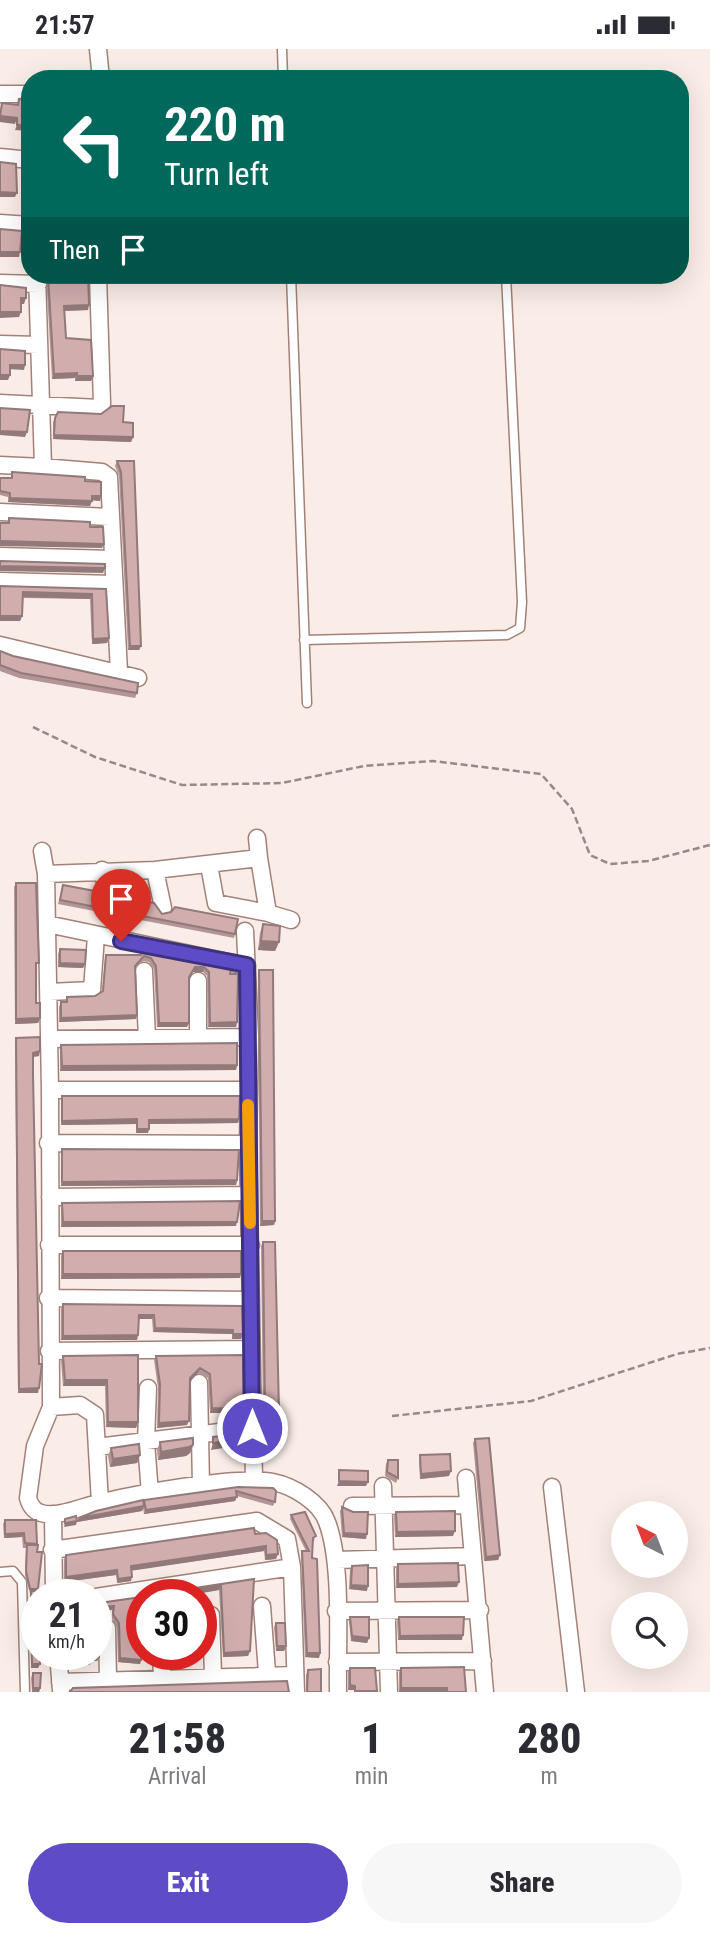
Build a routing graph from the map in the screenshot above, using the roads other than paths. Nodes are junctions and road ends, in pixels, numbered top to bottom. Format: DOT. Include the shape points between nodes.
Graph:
graph roads {
  1 [pos="99,49"];
  2 [pos="282,49"];
  3 [pos="100,70"];
  4 [pos="283,70"];
  5 [pos="0,94"];
  6 [pos="21,94"];
  7 [pos="0,157"];
  8 [pos="21,159"];
  9 [pos="0,223"];
  10 [pos="21,224"];
  11 [pos="21,281"];
  12 [pos="0,283"];
  13 [pos="38,284"];
  14 [pos="98,284"];
  15 [pos="291,284"];
  16 [pos="506,284"];
  17 [pos="0,344"];
  18 [pos="39,345"];
  19 [pos="0,403"];
  20 [pos="41,405"];
  21 [pos="0,465"];
  22 [pos="43,467"];
  23 [pos="0,512"];
  24 [pos="110,517"];
  25 [pos="0,556"];
  26 [pos="113,559"];
  27 [pos="0,581"];
  28 [pos="114,584"];
  29 [pos="304,640"];
  30 [pos="0,645"];
  31 [pos="119,672"];
  32 [pos="138,678"];
  33 [pos="307,703"];
  34 [pos="257,838"];
  35 [pos="42,851"];
  36 [pos="259,858"];
  37 [pos="209,865"];
  38 [pos="102,870"];
  39 [pos="155,870"];
  40 [pos="46,874"];
  41 [pos="109,897"];
  42 [pos="163,908"];
  43 [pos="268,913"];
  44 [pos="291,920"];
  45 [pos="47,924"];
  46 [pos="245,931"];
  47 [pos="96,936"];
  48 [pos="247,965"];
  49 [pos="144,971"];
  50 [pos="198,981"];
  51 [pos="49,992"];
  52 [pos="250,1037"];
  53 [pos="198,1038"];
  54 [pos="49,1039"];
  55 [pos="147,1039"];
  56 [pos="50,1090"];
  57 [pos="248,1090"];
  58 [pos="48,1143"];
  59 [pos="248,1144"];
  60 [pos="250,1195"];
  61 [pos="50,1197"];
  62 [pos="48,1245"];
  63 [pos="251,1245"];
  64 [pos="48,1298"];
  65 [pos="251,1300"];
  66 [pos="251,1349"];
  67 [pos="49,1351"];
  68 [pos="199,1383"];
  69 [pos="148,1388"];
  70 [pos="51,1407"];
  71 [pos="252,1428"];
  72 [pos="199,1436"];
  73 [pos="146,1442"];
  74 [pos="97,1447"];
  75 [pos="466,1478"];
  76 [pos="254,1480"];
  77 [pos="383,1486"];
  78 [pos="201,1487"];
  79 [pos="552,1487"];
  80 [pos="150,1494"];
  81 [pos="100,1503"];
  82 [pos="468,1505"];
  83 [pos="352,1506"];
  84 [pos="384,1506"];
  85 [pos="53,1514"];
  86 [pos="52,1550"];
  87 [pos="473,1556"];
  88 [pos="384,1559"];
  89 [pos="336,1560"];
  90 [pos="292,1567"];
  91 [pos="0,1572"];
  92 [pos="53,1579"];
  93 [pos="112,1595"];
  94 [pos="262,1606"];
  95 [pos="386,1610"];
  96 [pos="480,1610"];
  97 [pos="336,1611"];
  98 [pos="483,1661"];
  99 [pos="338,1662"];
  100 [pos="389,1663"];
  101 [pos="108,1670"];
  102 [pos="162,1670"];
  103 [pos="213,1670"];
  104 [pos="267,1673"];
  105 [pos="213,1675"];
  106 [pos="295,1675"];
  107 [pos="162,1678"];
  108 [pos="108,1680"];
  109 [pos="61,1687"];
  110 [pos="25,1692"];
  111 [pos="296,1692"];
  112 [pos="338,1692"];
  113 [pos="389,1692"];
  114 [pos="485,1692"];
  115 [pos="576,1692"];
  1 -- 3 [label="street"];
  2 -- 4 [label="lane"];
  5 -- 6 [label="street"];
  7 -- 8 [label="street"];
  9 -- 10 [label="street"];
  11 -- 12 [label="street"];
  13 -- 18 [label="street"];
  14 -- 20 [label="street" via="102,404 99,408"];
  15 -- 29 [label="lane"];
  16 -- 29 [label="lane" via="520,628 507,635"];
  17 -- 18 [label="street"];
  18 -- 20 [label="street"];
  19 -- 20 [label="street"];
  20 -- 22 [label="street"];
  21 -- 22 [label="street"];
  22 -- 24 [label="street" via="107,473"];
  23 -- 24 [label="street"];
  24 -- 26 [label="street"];
  25 -- 26 [label="street"];
  26 -- 28 [label="street"];
  27 -- 28 [label="street"];
  28 -- 31 [label="street"];
  29 -- 33 [label="lane"];
  30 -- 31 [label="street"];
  31 -- 32 [label="street"];
  34 -- 36 [label="street"];
  35 -- 40 [label="street"];
  36 -- 37 [label="street"];
  36 -- 43 [label="street"];
  37 -- 39 [label="street"];
  37 -- 43 [label="street" via="216,903"];
  38 -- 39 [label="street"];
  38 -- 40 [label="street"];
  38 -- 41 [label="street"];
  39 -- 42 [label="street"];
  40 -- 45 [label="street"];
  43 -- 44 [label="street"];
  45 -- 47 [label="street"];
  45 -- 51 [label="street"];
  46 -- 48 [label="street"];
  47 -- 48 [label="street"];
  47 -- 51 [label="street" via="92,990"];
  48 -- 52 [label="street"];
  49 -- 55 [label="street"];
  50 -- 53 [label="street"];
  51 -- 54 [label="street"];
  52 -- 53 [label="street"];
  52 -- 57 [label="street"];
  53 -- 55 [label="street"];
  54 -- 55 [label="street"];
  54 -- 56 [label="street"];
  56 -- 57 [label="street"];
  56 -- 58 [label="street"];
  57 -- 59 [label="street"];
  58 -- 59 [label="street"];
  58 -- 61 [label="street"];
  59 -- 60 [label="street"];
  60 -- 61 [label="street"];
  60 -- 63 [label="street"];
  61 -- 62 [label="street"];
  62 -- 63 [label="street"];
  62 -- 64 [label="street"];
  63 -- 65 [label="street"];
  64 -- 65 [label="street"];
  64 -- 67 [label="street"];
  65 -- 66 [label="street"];
  66 -- 67 [label="street"];
  66 -- 71 [label="street"];
  67 -- 70 [label="street"];
  68 -- 72 [label="street"];
  69 -- 73 [label="street"];
  70 -- 74 [label="street" via="89,1408 95,1415"];
  70 -- 85 [label="street" via="34,1446 28,1497 39,1513"];
  71 -- 72 [label="street"];
  71 -- 76 [label="street"];
  72 -- 73 [label="street"];
  72 -- 78 [label="street"];
  73 -- 74 [label="street"];
  73 -- 80 [label="street"];
  74 -- 81 [label="street"];
  75 -- 82 [label="street"];
  76 -- 78 [label="street"];
  76 -- 89 [label="street" via="293,1489 315,1504 327,1520"];
  77 -- 84 [label="street"];
  78 -- 80 [label="street"];
  79 -- 115 [label="street"];
  80 -- 81 [label="street"];
  81 -- 85 [label="street"];
  82 -- 84 [label="street"];
  82 -- 87 [label="street"];
  83 -- 84 [label="street"];
  84 -- 88 [label="street"];
  85 -- 86 [label="street"];
  86 -- 90 [label="street" via="257,1521 287,1539"];
  86 -- 92 [label="street"];
  87 -- 88 [label="street"];
  87 -- 96 [label="street"];
  88 -- 89 [label="street"];
  88 -- 95 [label="street"];
  89 -- 97 [label="street"];
  90 -- 93 [label="street"];
  90 -- 106 [label="street"];
  91 -- 110 [label="lane" via="13,1571 22,1582"];
  94 -- 104 [label="street"];
  95 -- 96 [label="street"];
  95 -- 97 [label="street"];
  95 -- 100 [label="street"];
  96 -- 98 [label="street"];
  97 -- 99 [label="street"];
  98 -- 100 [label="street"];
  98 -- 114 [label="street"];
  99 -- 100 [label="street"];
  99 -- 112 [label="street"];
  100 -- 113 [label="street"];
  101 -- 108 [label="street"];
  102 -- 107 [label="street"];
  103 -- 105 [label="street"];
  104 -- 105 [label="street"];
  104 -- 106 [label="street"];
  105 -- 107 [label="street"];
  106 -- 111 [label="street"];
  107 -- 108 [label="street"];
  108 -- 109 [label="street"];
}
